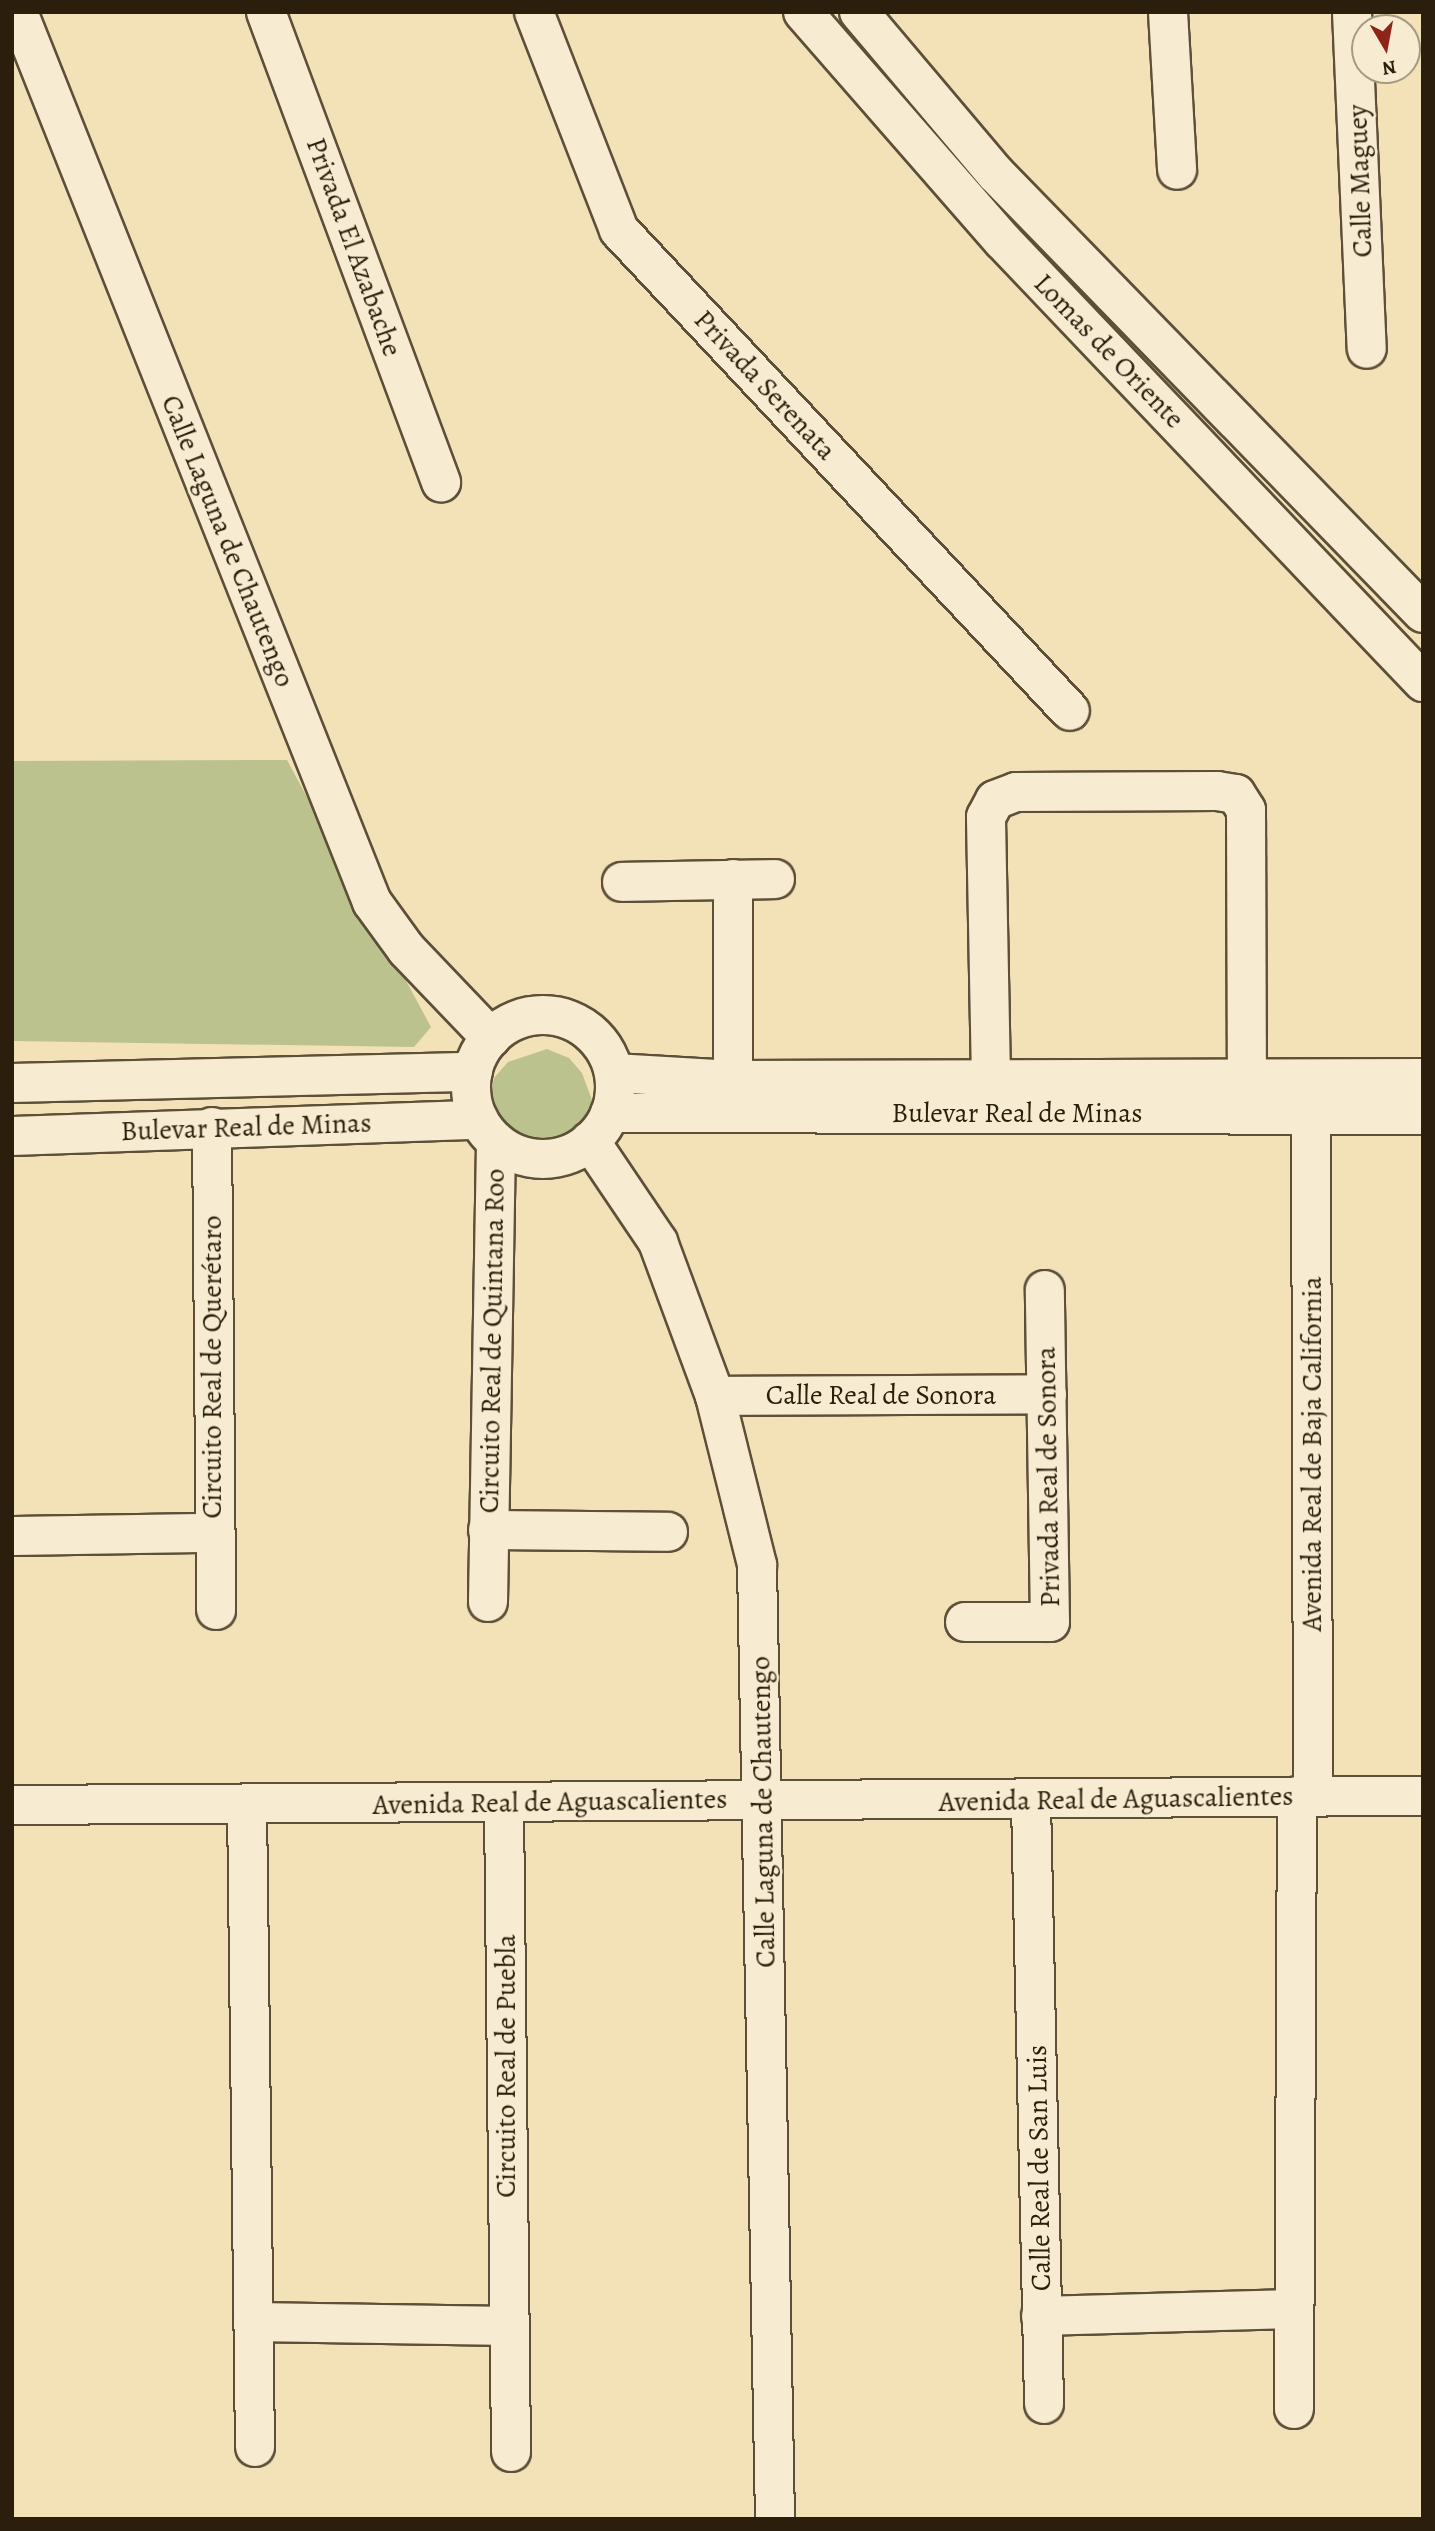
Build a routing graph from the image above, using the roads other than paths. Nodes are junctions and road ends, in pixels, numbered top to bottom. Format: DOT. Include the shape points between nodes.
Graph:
graph roads {
  1 [pos="18,12"];
  2 [pos="266,12"];
  3 [pos="534,12"];
  4 [pos="803,12"];
  5 [pos="859,12"];
  6 [pos="1168,12"];
  7 [pos="1352,12"];
  8 [pos="1177,170"];
  9 [pos="1367,349"];
  10 [pos="442,482"];
  11 [pos="1423,613"];
  12 [pos="1423,682"];
  13 [pos="1070,711"];
  14 [pos="775,879"];
  15 [pos="733,880"];
  16 [pos="622,882"];
  17 [pos="491,1038"];
  18 [pos="472,1072"];
  19 [pos="614,1073"];
  20 [pos="1423,1078"];
  21 [pos="991,1079"];
  22 [pos="1247,1079"];
  23 [pos="733,1080"];
  24 [pos="12,1083"];
  25 [pos="1311,1113"];
  26 [pos="1423,1115"];
  27 [pos="212,1127"];
  28 [pos="600,1127"];
  29 [pos="488,1131"];
  30 [pos="12,1136"];
  31 [pos="1045,1290"];
  32 [pos="1047,1394"];
  33 [pos="715,1395"];
  34 [pos="488,1530"];
  35 [pos="668,1532"];
  36 [pos="212,1533"];
  37 [pos="12,1536"];
  38 [pos="488,1602"];
  39 [pos="216,1610"];
  40 [pos="965,1622"];
  41 [pos="1305,1796"];
  42 [pos="1423,1796"];
  43 [pos="765,1800"];
  44 [pos="1031,1802"];
  45 [pos="247,1804"];
  46 [pos="12,1805"];
  47 [pos="504,1805"];
  48 [pos="1292,2309"];
  49 [pos="1041,2316"];
  50 [pos="256,2322"];
  51 [pos="508,2326"];
  52 [pos="1044,2404"];
  53 [pos="1294,2409"];
  54 [pos="255,2447"];
  55 [pos="511,2452"];
  56 [pos="775,2519"];
  1 -- 17 [label="street, Calle Laguna de Chautengo" via="372,902 406,949"];
  2 -- 10 [label="street, Privada El Azabache"];
  3 -- 13 [label="street, Privada Serenata" via="619,230"];
  4 -- 12 [label="street, Lomas de Oriente" via="1003,241"];
  5 -- 11 [label="street, Lomas de Oriente" via="996,174"];
  6 -- 8 [label="street"];
  7 -- 9 [label="street, Calle Maguey"];
  14 -- 15 [label="street"];
  15 -- 16 [label="street"];
  15 -- 23 [label="street"];
  17 -- 18 [label="street"];
  17 -- 19 [label="street" via="527,1017 572,1021 606,1051"];
  18 -- 24 [label="street, Bulevar Real de Minas"];
  18 -- 29 [label="street"];
  19 -- 23 [label="street, Bulevar Real de Minas"];
  19 -- 28 [label="street"];
  20 -- 22 [label="street, Bulevar Real de Minas"];
  21 -- 22 [label="street, Bulevar Real de Minas"];
  21 -- 22 [label="street" via="986,817 995,800 1016,792 1217,791 1236,794 1246,810"];
  21 -- 23 [label="street, Bulevar Real de Minas"];
  25 -- 26 [label="street, Bulevar Real de Minas"];
  25 -- 28 [label="street, Bulevar Real de Minas"];
  25 -- 41 [label="street, Avenida Real de Baja California"];
  27 -- 29 [label="street, Bulevar Real de Minas"];
  27 -- 30 [label="street, Bulevar Real de Minas"];
  27 -- 36 [label="street, Circuito Real de Querétaro"];
  28 -- 29 [label="street" via="554,1158 513,1153"];
  28 -- 33 [label="street, Calle Laguna de Chautengo" via="658,1242"];
  29 -- 34 [label="street, Circuito Real de Quintana Roo"];
  31 -- 32 [label="street, Privada Real de Sonora"];
  32 -- 33 [label="street, Calle Real de Sonora"];
  32 -- 40 [label="street, Privada Real de Sonora" via="1050,1622"];
  33 -- 43 [label="street, Calle Laguna de Chautengo" via="757,1565"];
  34 -- 35 [label="street, Circuito Real de Quintana Roo"];
  34 -- 38 [label="street"];
  36 -- 37 [label="street, Circuito Real de Querétaro"];
  36 -- 39 [label="street"];
  41 -- 42 [label="street, Avenida Real de Aguascalientes"];
  41 -- 44 [label="street, Avenida Real de Aguascalientes"];
  41 -- 48 [label="street"];
  43 -- 44 [label="street, Avenida Real de Aguascalientes"];
  43 -- 47 [label="street, Avenida Real de Aguascalientes"];
  43 -- 56 [label="street, Calle Laguna de Chautengo"];
  44 -- 49 [label="street, Calle Real de San Luis"];
  45 -- 46 [label="street, Avenida Real de Aguascalientes"];
  45 -- 47 [label="street, Avenida Real de Aguascalientes"];
  45 -- 50 [label="street"];
  47 -- 51 [label="street, Circuito Real de Puebla"];
  48 -- 49 [label="street, Calle Real de San Luis"];
  48 -- 53 [label="street"];
  49 -- 52 [label="street"];
  50 -- 51 [label="street"];
  50 -- 54 [label="street"];
  51 -- 55 [label="street, Circuito Real de Puebla"];
}
